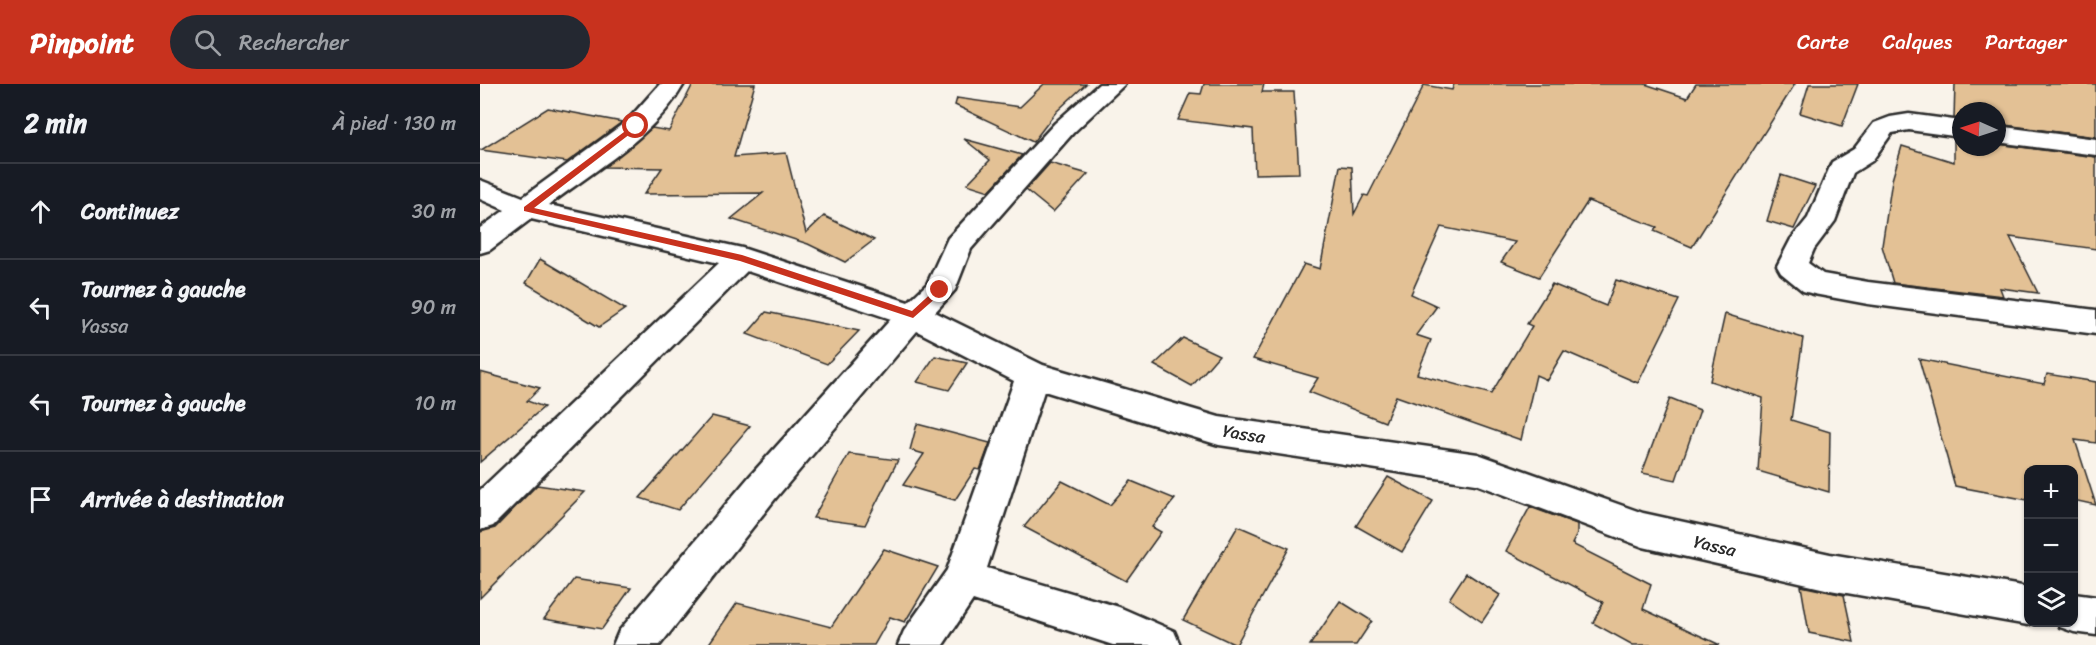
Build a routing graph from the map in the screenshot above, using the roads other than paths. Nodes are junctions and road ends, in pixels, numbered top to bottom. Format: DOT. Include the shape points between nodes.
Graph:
graph roads {
  1 [pos="672,84"];
  2 [pos="1113,84"];
  3 [pos="1952,128"];
  4 [pos="2006,135"];
  5 [pos="2096,147"];
  6 [pos="480,189"];
  7 [pos="527,209"];
  8 [pos="480,243"];
  9 [pos="742,258"];
  10 [pos="913,315"];
  11 [pos="2096,322"];
  12 [pos="1033,375"];
  13 [pos="480,514"];
  14 [pos="964,579"];
  15 [pos="2024,605"];
  16 [pos="2078,614"];
  17 [pos="2096,616"];
  18 [pos="634,645"];
  19 [pos="919,645"];
  20 [pos="1159,645"];
  1 -- 7 [label="street" via="636,126"];
  2 -- 10 [label="street" via="1064,128 958,245 940,290"];
  3 -- 11 [label="street" via="1905,122 1883,128 1860,161 1840,168 1821,221 1801,246 1792,266 1814,283 1868,293"];
  4 -- 5 [label="street"];
  6 -- 7 [label="street, Yassa"];
  7 -- 8 [label="street"];
  7 -- 9 [label="street, Yassa"];
  9 -- 10 [label="street, Yassa"];
  9 -- 13 [label="street"];
  10 -- 12 [label="street, Yassa"];
  10 -- 18 [label="street" via="762,488"];
  12 -- 14 [label="street"];
  12 -- 15 [label="street, Yassa" via="1219,431 1478,470 1643,530 1830,572"];
  14 -- 19 [label="street"];
  14 -- 20 [label="street" via="1119,627"];
  16 -- 17 [label="street"];
}
